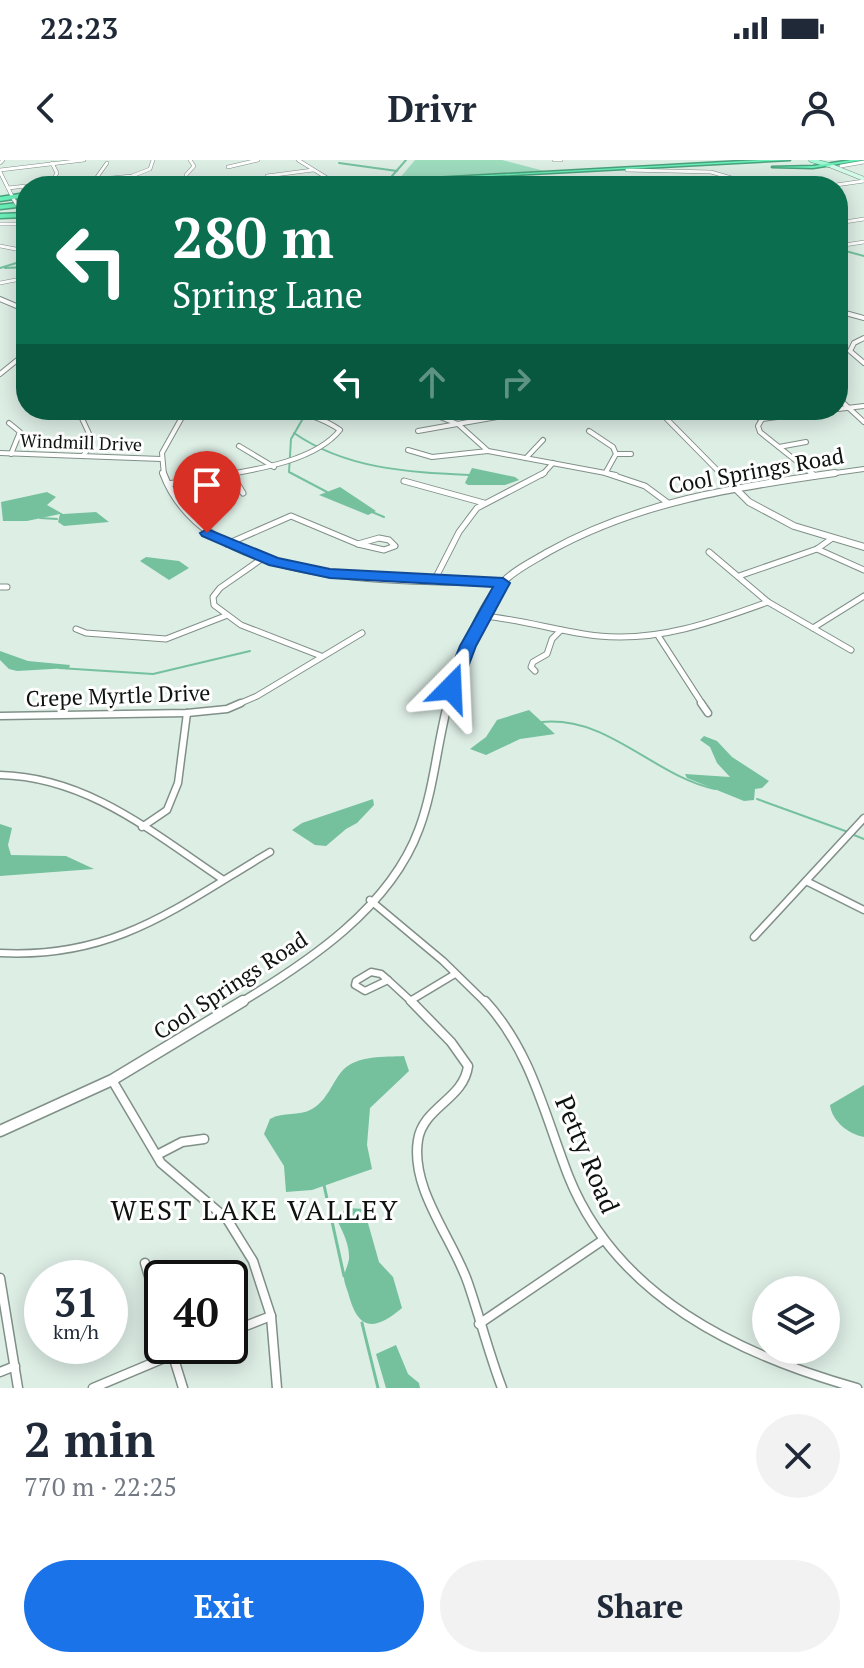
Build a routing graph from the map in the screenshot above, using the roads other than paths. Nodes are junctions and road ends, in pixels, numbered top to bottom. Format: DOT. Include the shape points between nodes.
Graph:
graph roads {
  1 [pos="84,160"];
  2 [pos="153,160"];
  3 [pos="190,160"];
  4 [pos="258,160"];
  5 [pos="298,160"];
  6 [pos="554,160"];
  7 [pos="561,160"];
  8 [pos="719,160"];
  9 [pos="756,160"];
  10 [pos="788,160"];
  11 [pos="811,160"];
  12 [pos="863,161"];
  13 [pos="53,162"];
  14 [pos="107,163"];
  15 [pos="677,165"];
  16 [pos="829,165"];
  17 [pos="841,166"];
  18 [pos="228,167"];
  19 [pos="313,170"];
  20 [pos="627,170"];
  21 [pos="0,171"];
  22 [pos="186,175"];
  23 [pos="98,176"];
  24 [pos="123,176"];
  25 [pos="267,176"];
  26 [pos="326,176"];
  27 [pos="472,176"];
  28 [pos="736,176"];
  29 [pos="864,180"];
  30 [pos="16,187"];
  31 [pos="8,188"];
  32 [pos="16,197"];
  33 [pos="13,198"];
  34 [pos="16,203"];
  35 [pos="0,204"];
  36 [pos="864,338"];
  37 [pos="15,361"];
  38 [pos="864,363"];
  39 [pos="0,374"];
  40 [pos="864,406"];
  41 [pos="849,408"];
  42 [pos="83,420"];
  43 [pos="180,420"];
  44 [pos="321,420"];
  45 [pos="448,420"];
  46 [pos="480,420"];
  47 [pos="667,420"];
  48 [pos="762,420"];
  49 [pos="864,422"];
  50 [pos="9,423"];
  51 [pos="458,424"];
  52 [pos="418,431"];
  53 [pos="589,431"];
  54 [pos="543,440"];
  55 [pos="806,442"];
  56 [pos="239,446"];
  57 [pos="779,447"];
  58 [pos="408,450"];
  59 [pos="488,451"];
  60 [pos="0,453"];
  61 [pos="11,454"];
  62 [pos="616,454"];
  63 [pos="631,454"];
  64 [pos="83,456"];
  65 [pos="526,458"];
  66 [pos="161,459"];
  67 [pos="553,463"];
  68 [pos="274,467"];
  69 [pos="864,469"];
  70 [pos="606,472"];
  71 [pos="232,475"];
  72 [pos="815,476"];
  73 [pos="404,481"];
  74 [pos="168,484"];
  75 [pos="732,488"];
  76 [pos="243,493"];
  77 [pos="484,503"];
  78 [pos="668,503"];
  79 [pos="831,539"];
  80 [pos="227,544"];
  81 [pos="358,544"];
  82 [pos="864,547"];
  83 [pos="817,549"];
  84 [pos="709,552"];
  85 [pos="263,558"];
  86 [pos="864,570"];
  87 [pos="739,576"];
  88 [pos="435,579"];
  89 [pos="503,583"];
  90 [pos="864,596"];
  91 [pos="768,602"];
  92 [pos="225,616"];
  93 [pos="482,616"];
  94 [pos="813,628"];
  95 [pos="76,629"];
  96 [pos="565,629"];
  97 [pos="362,633"];
  98 [pos="659,637"];
  99 [pos="851,650"];
  100 [pos="321,656"];
  101 [pos="535,671"];
  102 [pos="187,713"];
  103 [pos="708,713"];
  104 [pos="0,716"];
  105 [pos="0,775"];
  106 [pos="864,818"];
  107 [pos="142,827"];
  108 [pos="270,852"];
  109 [pos="222,879"];
  110 [pos="806,881"];
  111 [pos="370,900"];
  112 [pos="864,910"];
  113 [pos="754,937"];
  114 [pos="0,953"];
  115 [pos="455,974"];
  116 [pos="389,980"];
  117 [pos="410,1001"];
  118 [pos="112,1080"];
  119 [pos="0,1131"];
  120 [pos="204,1139"];
  121 [pos="157,1155"];
  122 [pos="603,1240"];
  123 [pos="0,1278"];
  124 [pos="271,1316"];
  125 [pos="479,1324"];
  126 [pos="248,1325"];
  127 [pos="144,1363"];
  128 [pos="176,1364"];
  129 [pos="15,1366"];
  130 [pos="0,1372"];
  131 [pos="18,1388"];
  132 [pos="93,1388"];
  133 [pos="183,1388"];
  134 [pos="277,1388"];
  135 [pos="502,1388"];
  136 [pos="857,1388"];
  1 -- 13 [label="street"];
  2 -- 24 [label="street" via="150,169"];
  3 -- 22 [label="street" via="194,166"];
  4 -- 18 [label="street"];
  5 -- 19 [label="street"];
  6 -- 7 [label="street"];
  8 -- 15 [label="highway"];
  9 -- 15 [label="highway"];
  10 -- 15 [label="highway"];
  11 -- 16 [label="main road"];
  12 -- 16 [label="highway"];
  12 -- 17 [label="street"];
  13 -- 21 [label="street"];
  14 -- 23 [label="street"];
  15 -- 16 [label="highway"];
  15 -- 27 [label="highway"];
  16 -- 29 [label="main road"];
  19 -- 25 [label="street"];
  19 -- 26 [label="street"];
  20 -- 28 [label="street" via="705,169"];
  21 -- 31 [label="street"];
  30 -- 31 [label="street"];
  31 -- 33 [label="street"];
  32 -- 33 [label="highway"];
  33 -- 34 [label="street, bridge"];
  33 -- 35 [label="highway"];
  36 -- 38 [label="street" via="850,351"];
  37 -- 39 [label="street"];
  40 -- 41 [label="street"];
  41 -- 49 [label="street"];
  42 -- 64 [label="street" via="93,442"];
  43 -- 66 [label="street"];
  44 -- 68 [label="street" via="340,430 332,440"];
  45 -- 51 [label="street"];
  46 -- 51 [label="street"];
  47 -- 75 [label="street"];
  48 -- 57 [label="street" via="758,429"];
  50 -- 61 [label="street" via="20,432"];
  51 -- 52 [label="street"];
  51 -- 59 [label="street"];
  53 -- 62 [label="street"];
  54 -- 65 [label="street"];
  55 -- 57 [label="street"];
  56 -- 68 [label="street"];
  57 -- 72 [label="street"];
  58 -- 59 [label="street" via="432,457"];
  59 -- 65 [label="street"];
  60 -- 61 [label="street, Windmill Drive"];
  61 -- 64 [label="street, Windmill Drive"];
  62 -- 63 [label="street"];
  62 -- 70 [label="street"];
  64 -- 66 [label="street, Windmill Drive"];
  65 -- 67 [label="street"];
  66 -- 74 [label="street"];
  67 -- 70 [label="street"];
  67 -- 77 [label="street" via="539,478"];
  68 -- 71 [label="street"];
  69 -- 72 [label="street, Cool Springs Road"];
  70 -- 78 [label="street" via="645,486"];
  71 -- 74 [label="street"];
  71 -- 76 [label="street"];
  72 -- 75 [label="street, Cool Springs Road"];
  73 -- 77 [label="street"];
  74 -- 80 [label="street" via="194,523"];
  75 -- 78 [label="street, Cool Springs Road"];
  75 -- 79 [label="street" via="770,514"];
  77 -- 88 [label="street"];
  78 -- 89 [label="street, Cool Springs Road" via="568,540"];
  79 -- 82 [label="street"];
  79 -- 83 [label="street"];
  80 -- 81 [label="street" via="291,516"];
  80 -- 85 [label="street"];
  81 -- 81 [label="street" via="379,538 395,546 375,550"];
  83 -- 86 [label="street"];
  83 -- 87 [label="street"];
  84 -- 87 [label="street"];
  85 -- 88 [label="street" via="330,574"];
  85 -- 92 [label="street" via="216,593 214,605"];
  87 -- 91 [label="street"];
  88 -- 89 [label="street"];
  89 -- 93 [label="street, Cool Springs Road"];
  90 -- 94 [label="street"];
  91 -- 94 [label="street"];
  91 -- 98 [label="street"];
  92 -- 95 [label="street" via="159,640"];
  92 -- 100 [label="street"];
  93 -- 96 [label="street"];
  93 -- 111 [label="street, Cool Springs Road" via="455,675 415,840"];
  94 -- 99 [label="street"];
  96 -- 98 [label="street"];
  96 -- 101 [label="street" via="557,631 547,654 533,662"];
  97 -- 100 [label="street, Crepe Myrtle Drive"];
  98 -- 103 [label="street"];
  100 -- 102 [label="street, Crepe Myrtle Drive" via="227,709"];
  102 -- 104 [label="street, Crepe Myrtle Drive"];
  102 -- 107 [label="street" via="178,783 167,810"];
  105 -- 107 [label="street" via="35,776 88,792"];
  106 -- 110 [label="street"];
  107 -- 109 [label="street"];
  108 -- 109 [label="street"];
  109 -- 114 [label="street" via="155,922 88,946"];
  110 -- 112 [label="street"];
  110 -- 113 [label="street"];
  111 -- 115 [label="street, Petty Road"];
  111 -- 118 [label="street, Cool Springs Road" via="314,955"];
  115 -- 117 [label="street"];
  115 -- 122 [label="street, Petty Road" via="516,1042 577,1196"];
  116 -- 117 [label="street"];
  117 -- 125 [label="street" via="468,1066 460,1089 427,1117 417,1140 427,1189 460,1261"];
  118 -- 119 [label="street, Cool Springs Road"];
  118 -- 121 [label="street"];
  120 -- 121 [label="street" via="182,1142"];
  121 -- 124 [label="street" via="169,1172 227,1219 253,1261"];
  122 -- 125 [label="street"];
  122 -- 136 [label="street, Petty Road" via="646,1285 704,1324 762,1355"];
  123 -- 129 [label="street"];
  124 -- 126 [label="street"];
  124 -- 134 [label="street"];
  125 -- 135 [label="street"];
  127 -- 132 [label="street"];
  128 -- 133 [label="street"];
  129 -- 130 [label="street"];
  129 -- 131 [label="street"];
}
